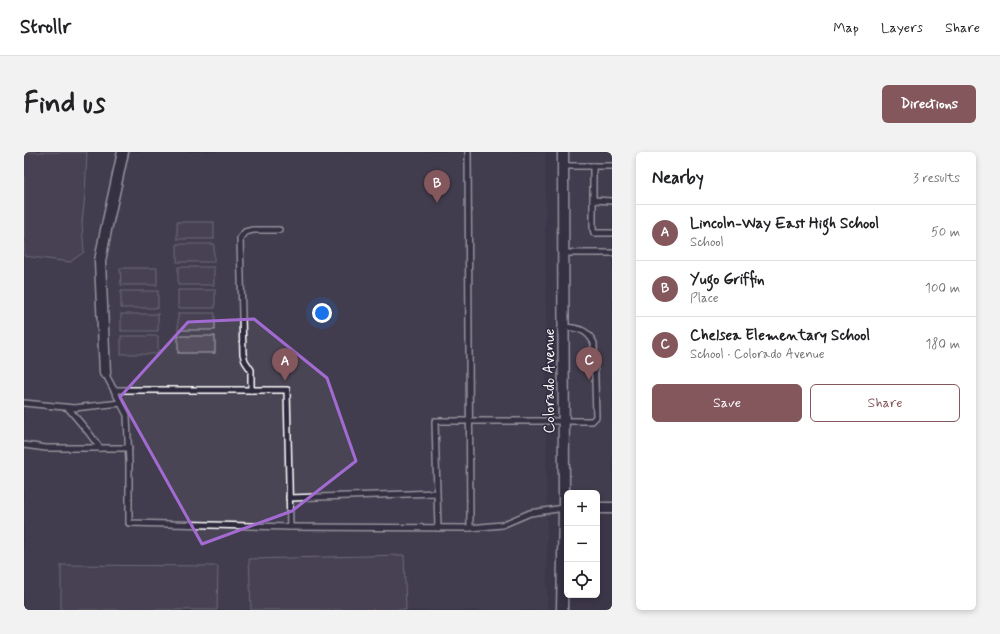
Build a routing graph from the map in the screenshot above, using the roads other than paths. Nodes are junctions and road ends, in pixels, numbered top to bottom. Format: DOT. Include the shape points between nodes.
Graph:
graph roads {
  1 [pos="123,152"];
  2 [pos="468,152"];
  3 [pos="563,152"];
  4 [pos="563,166"];
  5 [pos="593,166"];
  6 [pos="612,166"];
  7 [pos="593,200"];
  8 [pos="612,201"];
  9 [pos="278,230"];
  10 [pos="612,233"];
  11 [pos="563,253"];
  12 [pos="612,253"];
  13 [pos="564,327"];
  14 [pos="105,373"];
  15 [pos="114,390"];
  16 [pos="251,390"];
  17 [pos="24,403"];
  18 [pos="121,403"];
  19 [pos="68,408"];
  20 [pos="564,420"];
  21 [pos="470,422"];
  22 [pos="24,445"];
  23 [pos="100,448"];
  24 [pos="129,448"];
  25 [pos="565,490"];
  26 [pos="437,493"];
  27 [pos="289,498"];
  28 [pos="564,508"];
  29 [pos="600,508"];
  30 [pos="612,508"];
  31 [pos="564,526"];
  32 [pos="290,527"];
  33 [pos="438,528"];
  34 [pos="470,528"];
  35 [pos="562,610"];
  1 -- 14 [label="street" via="100,261"];
  2 -- 21 [label="lane"];
  3 -- 4 [label="street, Colorado Avenue"];
  4 -- 5 [label="lane"];
  4 -- 11 [label="street, Colorado Avenue"];
  5 -- 6 [label="lane"];
  5 -- 7 [label="lane"];
  7 -- 8 [label="lane"];
  7 -- 10 [label="lane" via="594,233"];
  9 -- 16 [label="lane" via="253,230 245,232 240,238 243,354 251,370"];
  11 -- 12 [label="lane"];
  11 -- 13 [label="street, Colorado Avenue"];
  13 -- 20 [label="street, Colorado Avenue"];
  13 -- 20 [label="lane" via="584,331 590,335 594,343 596,417 592,421"];
  14 -- 15 [label="lane"];
  15 -- 16 [label="lane"];
  15 -- 18 [label="lane"];
  16 -- 27 [label="lane" via="287,390"];
  17 -- 19 [label="lane"];
  18 -- 19 [label="lane"];
  18 -- 24 [label="lane" via="127,415"];
  19 -- 23 [label="lane"];
  20 -- 21 [label="lane"];
  20 -- 25 [label="street, Colorado Avenue"];
  21 -- 26 [label="lane" via="435,421"];
  21 -- 34 [label="lane"];
  22 -- 23 [label="lane" via="46,448"];
  23 -- 24 [label="lane"];
  24 -- 32 [label="lane" via="129,523"];
  26 -- 27 [label="lane"];
  26 -- 33 [label="lane"];
  27 -- 32 [label="lane"];
  28 -- 34 [label="lane" via="530,513 502,525"];
  29 -- 30 [label="street"];
  31 -- 35 [label="street, Colorado Avenue"];
  32 -- 33 [label="lane"];
  33 -- 34 [label="lane"];
}
